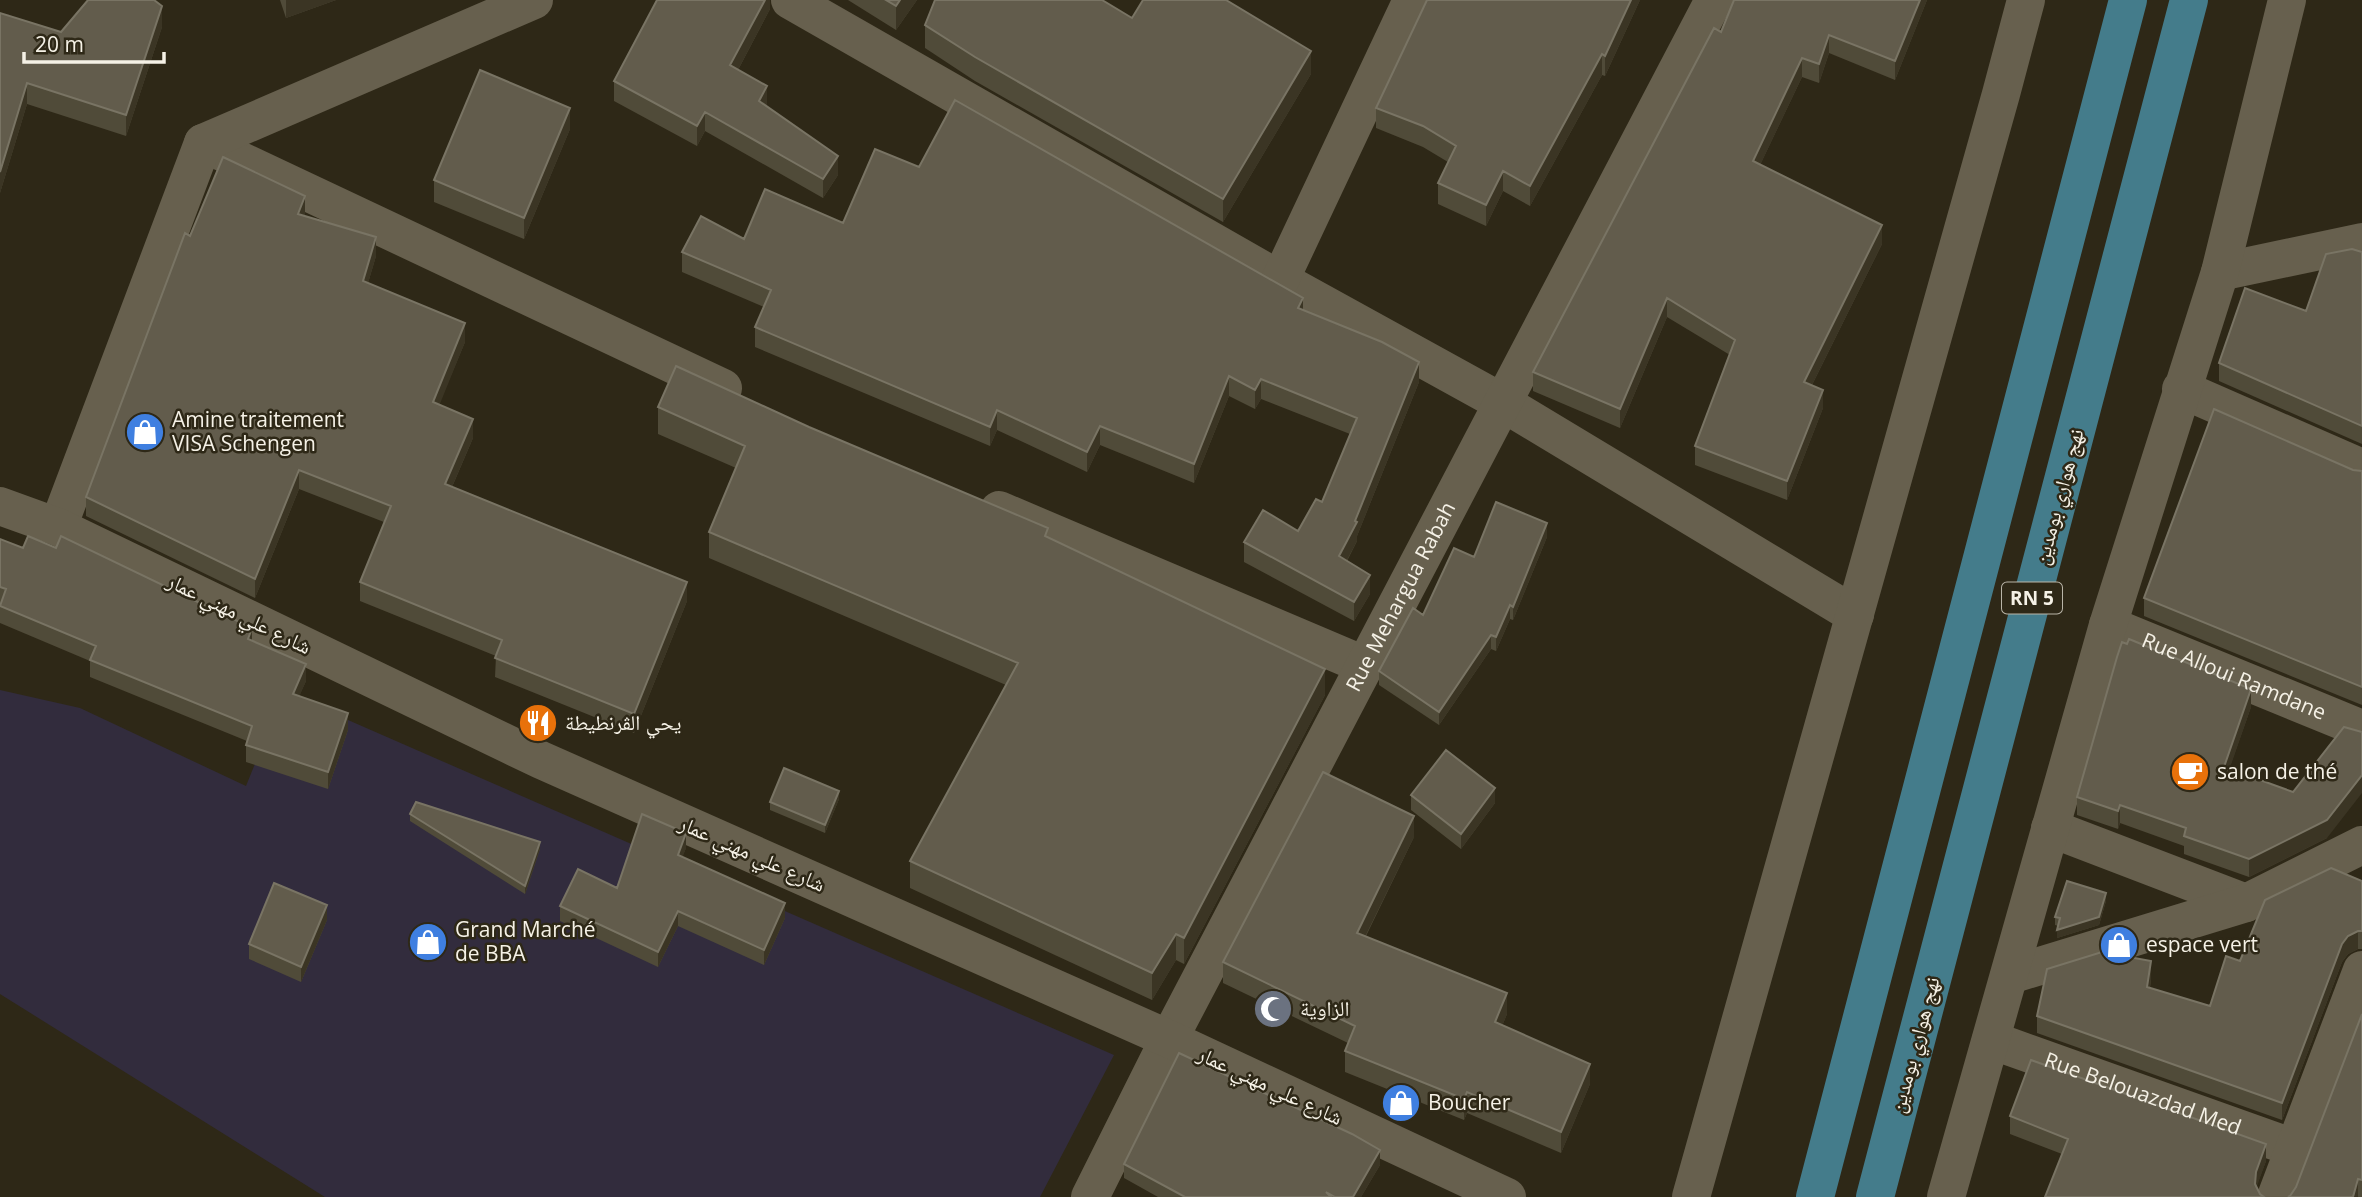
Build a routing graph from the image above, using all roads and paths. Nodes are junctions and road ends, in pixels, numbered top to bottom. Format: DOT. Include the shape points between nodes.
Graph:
graph roads {
  1 [pos="534,0"];
  2 [pos="790,0"];
  3 [pos="1412,0"];
  4 [pos="1714,0"];
  5 [pos="2026,0"];
  6 [pos="2128,0"];
  7 [pos="2189,0"];
  8 [pos="2287,0"];
  9 [pos="203,143"];
  10 [pos="2362,242"];
  11 [pos="2220,272"];
  12 [pos="1280,279"];
  13 [pos="2181,389"];
  14 [pos="1503,403"];
  15 [pos="755,404"];
  16 [pos="2362,468"];
  17 [pos="971,498"];
  18 [pos="0,506"];
  19 [pos="58,527"];
  20 [pos="1855,615"];
  21 [pos="2108,625"];
  22 [pos="1364,665"];
  23 [pos="2362,729"];
  24 [pos="2050,828"];
  25 [pos="2362,845"];
  26 [pos="2246,903"];
  27 [pos="2362,970"];
  28 [pos="2010,975"];
  29 [pos="1169,1039"];
  30 [pos="1991,1040"];
  31 [pos="2294,1148"];
  32 [pos="1090,1197"];
  33 [pos="1507,1197"];
  34 [pos="1691,1197"];
  35 [pos="1815,1197"];
  36 [pos="1875,1197"];
  37 [pos="1947,1197"];
  38 [pos="2276,1197"];
  1 -- 9 [label="street"];
  2 -- 12 [label="street"];
  3 -- 12 [label="street"];
  4 -- 14 [label="street, Rue Mehargua Rabah"];
  5 -- 20 [label="street"];
  6 -- 35 [label="main road, RN 5"];
  7 -- 36 [label="main road, نهج هواري بومدين / RN 5"];
  8 -- 11 [label="street"];
  9 -- 15 [label="street"];
  9 -- 19 [label="street"];
  10 -- 11 [label="street"];
  11 -- 13 [label="street"];
  12 -- 14 [label="street"];
  13 -- 16 [label="street"];
  13 -- 21 [label="street"];
  14 -- 20 [label="street"];
  14 -- 22 [label="street, Rue Mehargua Rabah"];
  17 -- 22 [label="street"];
  18 -- 19 [label="street, شارع علي مهني عمار"];
  19 -- 29 [label="street, شارع علي مهني عمار" via="541,760"];
  20 -- 34 [label="street"];
  21 -- 23 [label="street, Rue Alloui Ramdane"];
  21 -- 24 [label="street"];
  22 -- 29 [label="street, Rue Mehargua Rabah"];
  24 -- 26 [label="street"];
  24 -- 28 [label="street"];
  25 -- 26 [label="street"];
  26 -- 28 [label="street"];
  27 -- 31 [label="street"];
  28 -- 30 [label="street"];
  29 -- 32 [label="street, Rue Mehargua Rabah"];
  29 -- 33 [label="street, شارع علي مهني عمار"];
  30 -- 31 [label="street, Rue Belouazdad Med"];
  30 -- 37 [label="street"];
  31 -- 38 [label="street"];
}
